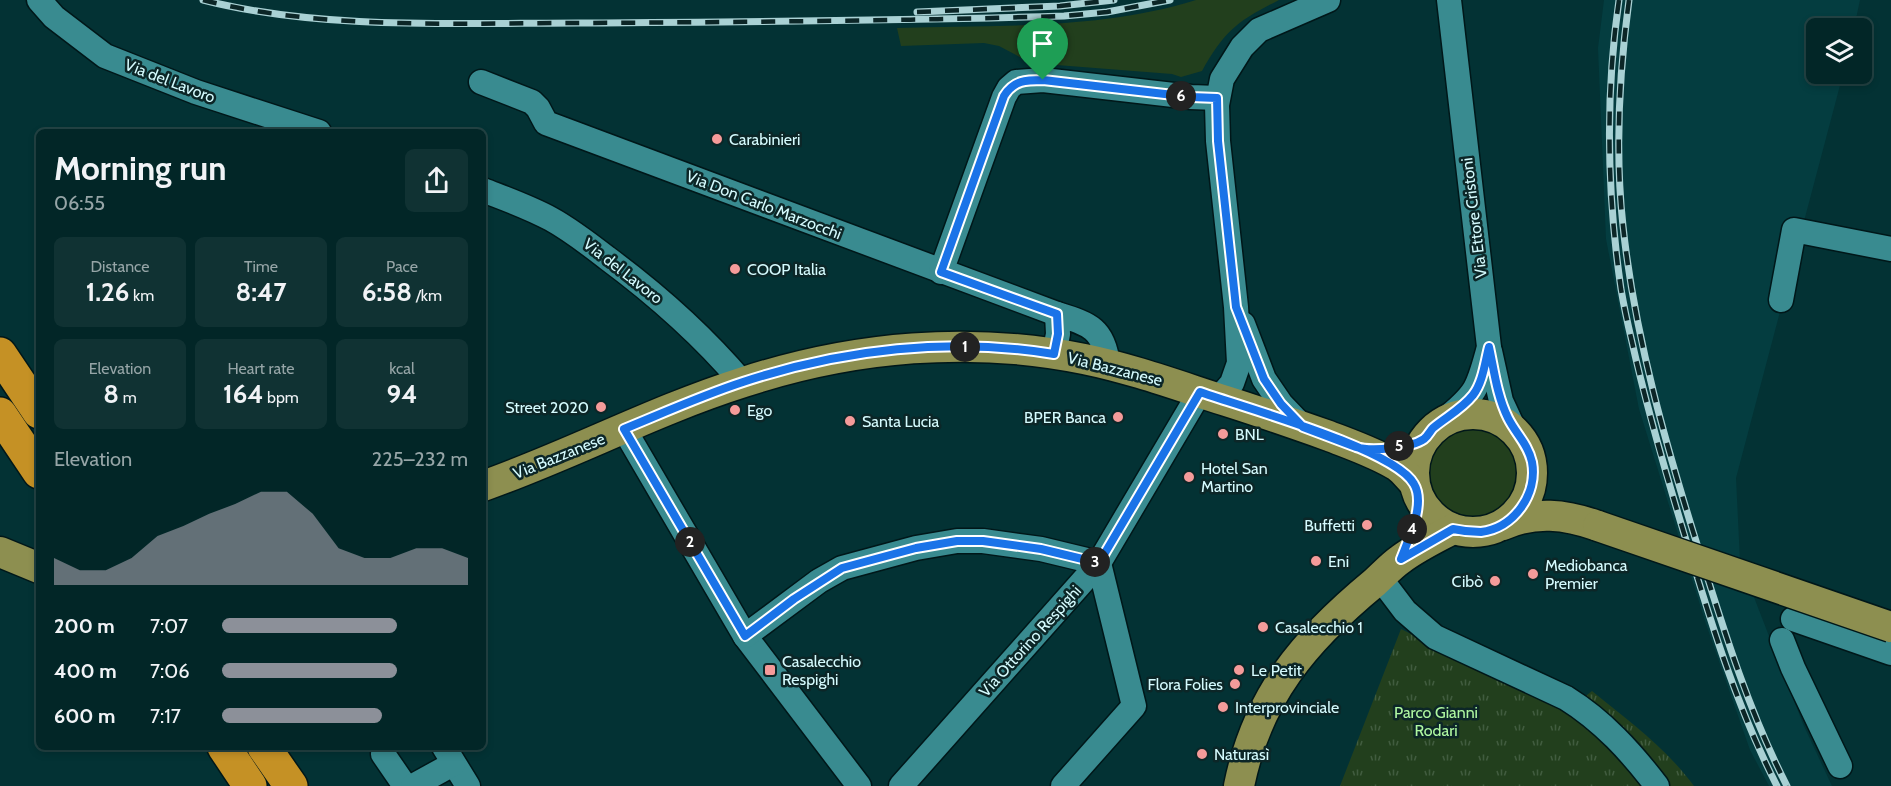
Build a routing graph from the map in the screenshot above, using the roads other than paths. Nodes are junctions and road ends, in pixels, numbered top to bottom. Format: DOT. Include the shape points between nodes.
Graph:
graph roads {
  1 [pos="39,0"];
  2 [pos="1328,0"];
  3 [pos="1449,0"];
  4 [pos="481,82"];
  5 [pos="1217,98"];
  6 [pos="310,129"];
  7 [pos="486,191"];
  8 [pos="1891,249"];
  9 [pos="941,272"];
  10 [pos="1781,300"];
  11 [pos="1236,307"];
  12 [pos="1057,314"];
  13 [pos="1489,347"];
  14 [pos="0,354"];
  15 [pos="1054,354"];
  16 [pos="1108,364"];
  17 [pos="742,382"];
  18 [pos="1209,395"];
  19 [pos="36,408"];
  20 [pos="0,414"];
  21 [pos="1303,427"];
  22 [pos="624,429"];
  23 [pos="1434,429"];
  24 [pos="1514,429"];
  25 [pos="1364,449"];
  26 [pos="1533,465"];
  27 [pos="36,468"];
  28 [pos="486,485"];
  29 [pos="1416,489"];
  30 [pos="1585,521"];
  31 [pos="1497,527"];
  32 [pos="1453,529"];
  33 [pos="0,552"];
  34 [pos="1099,563"];
  35 [pos="36,567"];
  36 [pos="1390,569"];
  37 [pos="1891,627"];
  38 [pos="745,636"];
  39 [pos="1891,653"];
  40 [pos="226,750"];
  41 [pos="266,750"];
  42 [pos="383,754"];
  43 [pos="449,755"];
  44 [pos="1840,766"];
  45 [pos="250,786"];
  46 [pos="291,786"];
  47 [pos="405,786"];
  48 [pos="413,786"];
  49 [pos="468,786"];
  50 [pos="859,786"];
  51 [pos="901,786"];
  52 [pos="1063,786"];
  53 [pos="1239,786"];
  54 [pos="1657,786"];
  1 -- 6 [label="street, Via del Lavoro" via="54,17 105,56 196,92"];
  2 -- 5 [label="street" via="1259,30 1242,47 1222,79"];
  3 -- 13 [label="street, Via Ettore Cristoni"];
  4 -- 9 [label="street, Via Don Carlo Marzocchi" via="532,102 546,123"];
  5 -- 9 [label="street" via="1043,80 1016,82 1004,96"];
  5 -- 11 [label="street"];
  7 -- 17 [label="street, Via del Lavoro" via="552,219 587,242 674,311"];
  8 -- 10 [label="street" via="1794,230"];
  9 -- 12 [label="street, Via Don Carlo Marzocchi"];
  11 -- 18 [label="street" via="1239,363 1232,383"];
  11 -- 21 [label="street" via="1264,379"];
  12 -- 15 [label="street"];
  12 -- 16 [label="street, Via Don Carlo Marzocchi" via="1082,321 1096,330"];
  13 -- 23 [label="street, Via Ettore Cristoni" via="1473,395"];
  13 -- 24 [label="street" via="1501,401"];
  14 -- 19 [label="highway"];
  15 -- 16 [label="main road, Via Bazzanese"];
  15 -- 17 [label="main road, Via Bazzanese" via="986,347 896,349 818,361"];
  16 -- 18 [label="main road, Via Bazzanese"];
  17 -- 22 [label="main road, Via Bazzanese"];
  18 -- 21 [label="main road, Via Bazzanese"];
  18 -- 34 [label="street, Via Ottorino Respighi"];
  20 -- 27 [label="highway"];
  21 -- 25 [label="main road, Via Bazzanese"];
  22 -- 28 [label="main road, Via Bazzanese"];
  22 -- 38 [label="street"];
  23 -- 24 [label="main road" via="1457,415 1472,413 1486,414"];
  23 -- 25 [label="main road, Via Bazzanese" via="1401,446"];
  23 -- 29 [label="main road" via="1415,460"];
  24 -- 26 [label="main road" via="1526,444"];
  25 -- 29 [label="main road, Via Bazzanese" via="1398,467"];
  26 -- 30 [label="main road" via="1560,507"];
  26 -- 31 [label="main road" via="1525,502"];
  29 -- 32 [label="main road" via="1426,510"];
  29 -- 36 [label="main road" via="1411,534"];
  30 -- 31 [label="main road" via="1539,516"];
  30 -- 37 [label="main road, bridge"];
  31 -- 32 [label="main road" via="1475,532"];
  32 -- 36 [label="main road"];
  33 -- 35 [label="main road"];
  34 -- 38 [label="street" via="1031,547 983,541 916,548 842,568"];
  34 -- 51 [label="street, Via Ottorino Respighi"];
  34 -- 52 [label="street" via="1134,706"];
  36 -- 53 [label="main road" via="1322,629 1282,678 1253,735"];
  36 -- 54 [label="street" via="1405,611 1435,637 1582,708 1632,753"];
  38 -- 50 [label="street"];
  39 -- 44 [label="street" via="1793,619 1799,624 1799,636 1789,642 1782,640"];
  40 -- 45 [label="highway"];
  41 -- 46 [label="highway"];
  42 -- 47 [label="street"];
  43 -- 48 [label="street"];
  43 -- 49 [label="street"];
}
